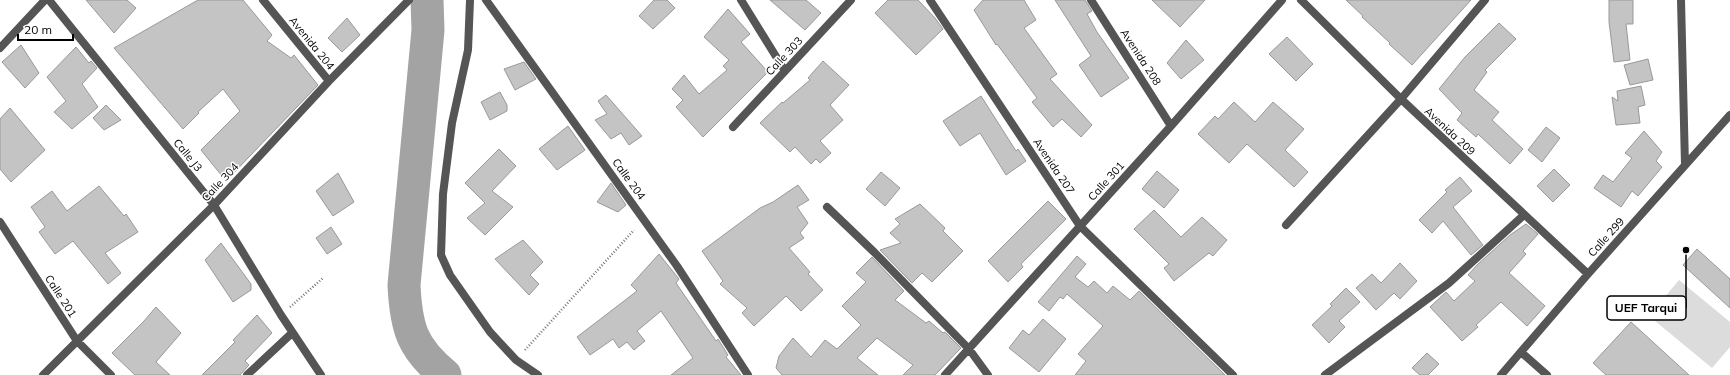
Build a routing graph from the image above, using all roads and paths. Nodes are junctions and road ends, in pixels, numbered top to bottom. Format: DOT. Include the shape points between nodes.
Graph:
graph roads {
  1 [pos="44,0"];
  2 [pos="49,0"];
  3 [pos="263,0"];
  4 [pos="409,0"];
  5 [pos="470,0"];
  6 [pos="486,0"];
  7 [pos="741,0"];
  8 [pos="851,0"];
  9 [pos="930,0"];
  10 [pos="1091,0"];
  11 [pos="1282,0"];
  12 [pos="1301,0"];
  13 [pos="1485,0"];
  14 [pos="1681,0"];
  15 [pos="0,48"];
  16 [pos="785,71"];
  17 [pos="329,81"];
  18 [pos="1400,99"];
  19 [pos="1730,115"];
  20 [pos="1171,126"];
  21 [pos="733,127"];
  22 [pos="1685,165"];
  23 [pos="214,205"];
  24 [pos="827,207"];
  25 [pos="1524,216"];
  26 [pos="644,219"];
  27 [pos="0,222"];
  28 [pos="1080,226"];
  29 [pos="1286,226"];
  30 [pos="1588,274"];
  31 [pos="323,278"];
  32 [pos="281,315"];
  33 [pos="292,333"];
  34 [pos="77,341"];
  35 [pos="969,349"];
  36 [pos="1522,353"];
  37 [pos="516,360"];
  38 [pos="43,375"];
  39 [pos="111,375"];
  40 [pos="247,375"];
  41 [pos="320,375"];
  42 [pos="538,375"];
  43 [pos="748,375"];
  44 [pos="945,375"];
  45 [pos="988,375"];
  46 [pos="1233,375"];
  47 [pos="1325,375"];
  48 [pos="1501,375"];
  49 [pos="1546,375"];
  1 -- 15 [label="street"];
  2 -- 23 [label="street, Calle J3"];
  3 -- 17 [label="street, Avenida 204"];
  4 -- 17 [label="street, Calle 304"];
  5 -- 37 [label="street" via="468,50 452,123 443,194 442,256 450,275 490,332"];
  6 -- 26 [label="street, Calle 204"];
  7 -- 16 [label="street"];
  8 -- 16 [label="street, Calle 303"];
  9 -- 28 [label="street, Avenida 207"];
  10 -- 20 [label="street, Avenida 208"];
  11 -- 20 [label="street, Calle 301"];
  12 -- 18 [label="street, Avenida 209"];
  13 -- 18 [label="street"];
  14 -- 22 [label="street"];
  16 -- 21 [label="street, Calle 303"];
  17 -- 23 [label="street, Calle 304"];
  18 -- 25 [label="street, Avenida 209"];
  18 -- 29 [label="street"];
  19 -- 22 [label="street, Calle 299"];
  20 -- 28 [label="street, Calle 301"];
  22 -- 30 [label="street, Calle 299"];
  23 -- 32 [label="street, Calle J3"];
  23 -- 34 [label="street, Calle 304"];
  24 -- 35 [label="street"];
  25 -- 30 [label="street, Avenida 209"];
  25 -- 47 [label="street" via="1449,283"];
  26 -- 37 [label="path"];
  26 -- 43 [label="street, Calle 204"];
  27 -- 34 [label="street, Calle 201"];
  28 -- 35 [label="street, Calle 301"];
  28 -- 46 [label="street, Avenida 207"];
  30 -- 36 [label="street, Calle 299"];
  31 -- 32 [label="path"];
  32 -- 33 [label="street, Calle J3"];
  33 -- 40 [label="street"];
  33 -- 41 [label="street, Calle J3"];
  34 -- 38 [label="street, Calle 304"];
  34 -- 39 [label="street, Calle 201"];
  35 -- 44 [label="street, Calle 301"];
  35 -- 45 [label="street"];
  36 -- 48 [label="street, Calle 299"];
  36 -- 49 [label="street"];
  37 -- 42 [label="street"];
}
